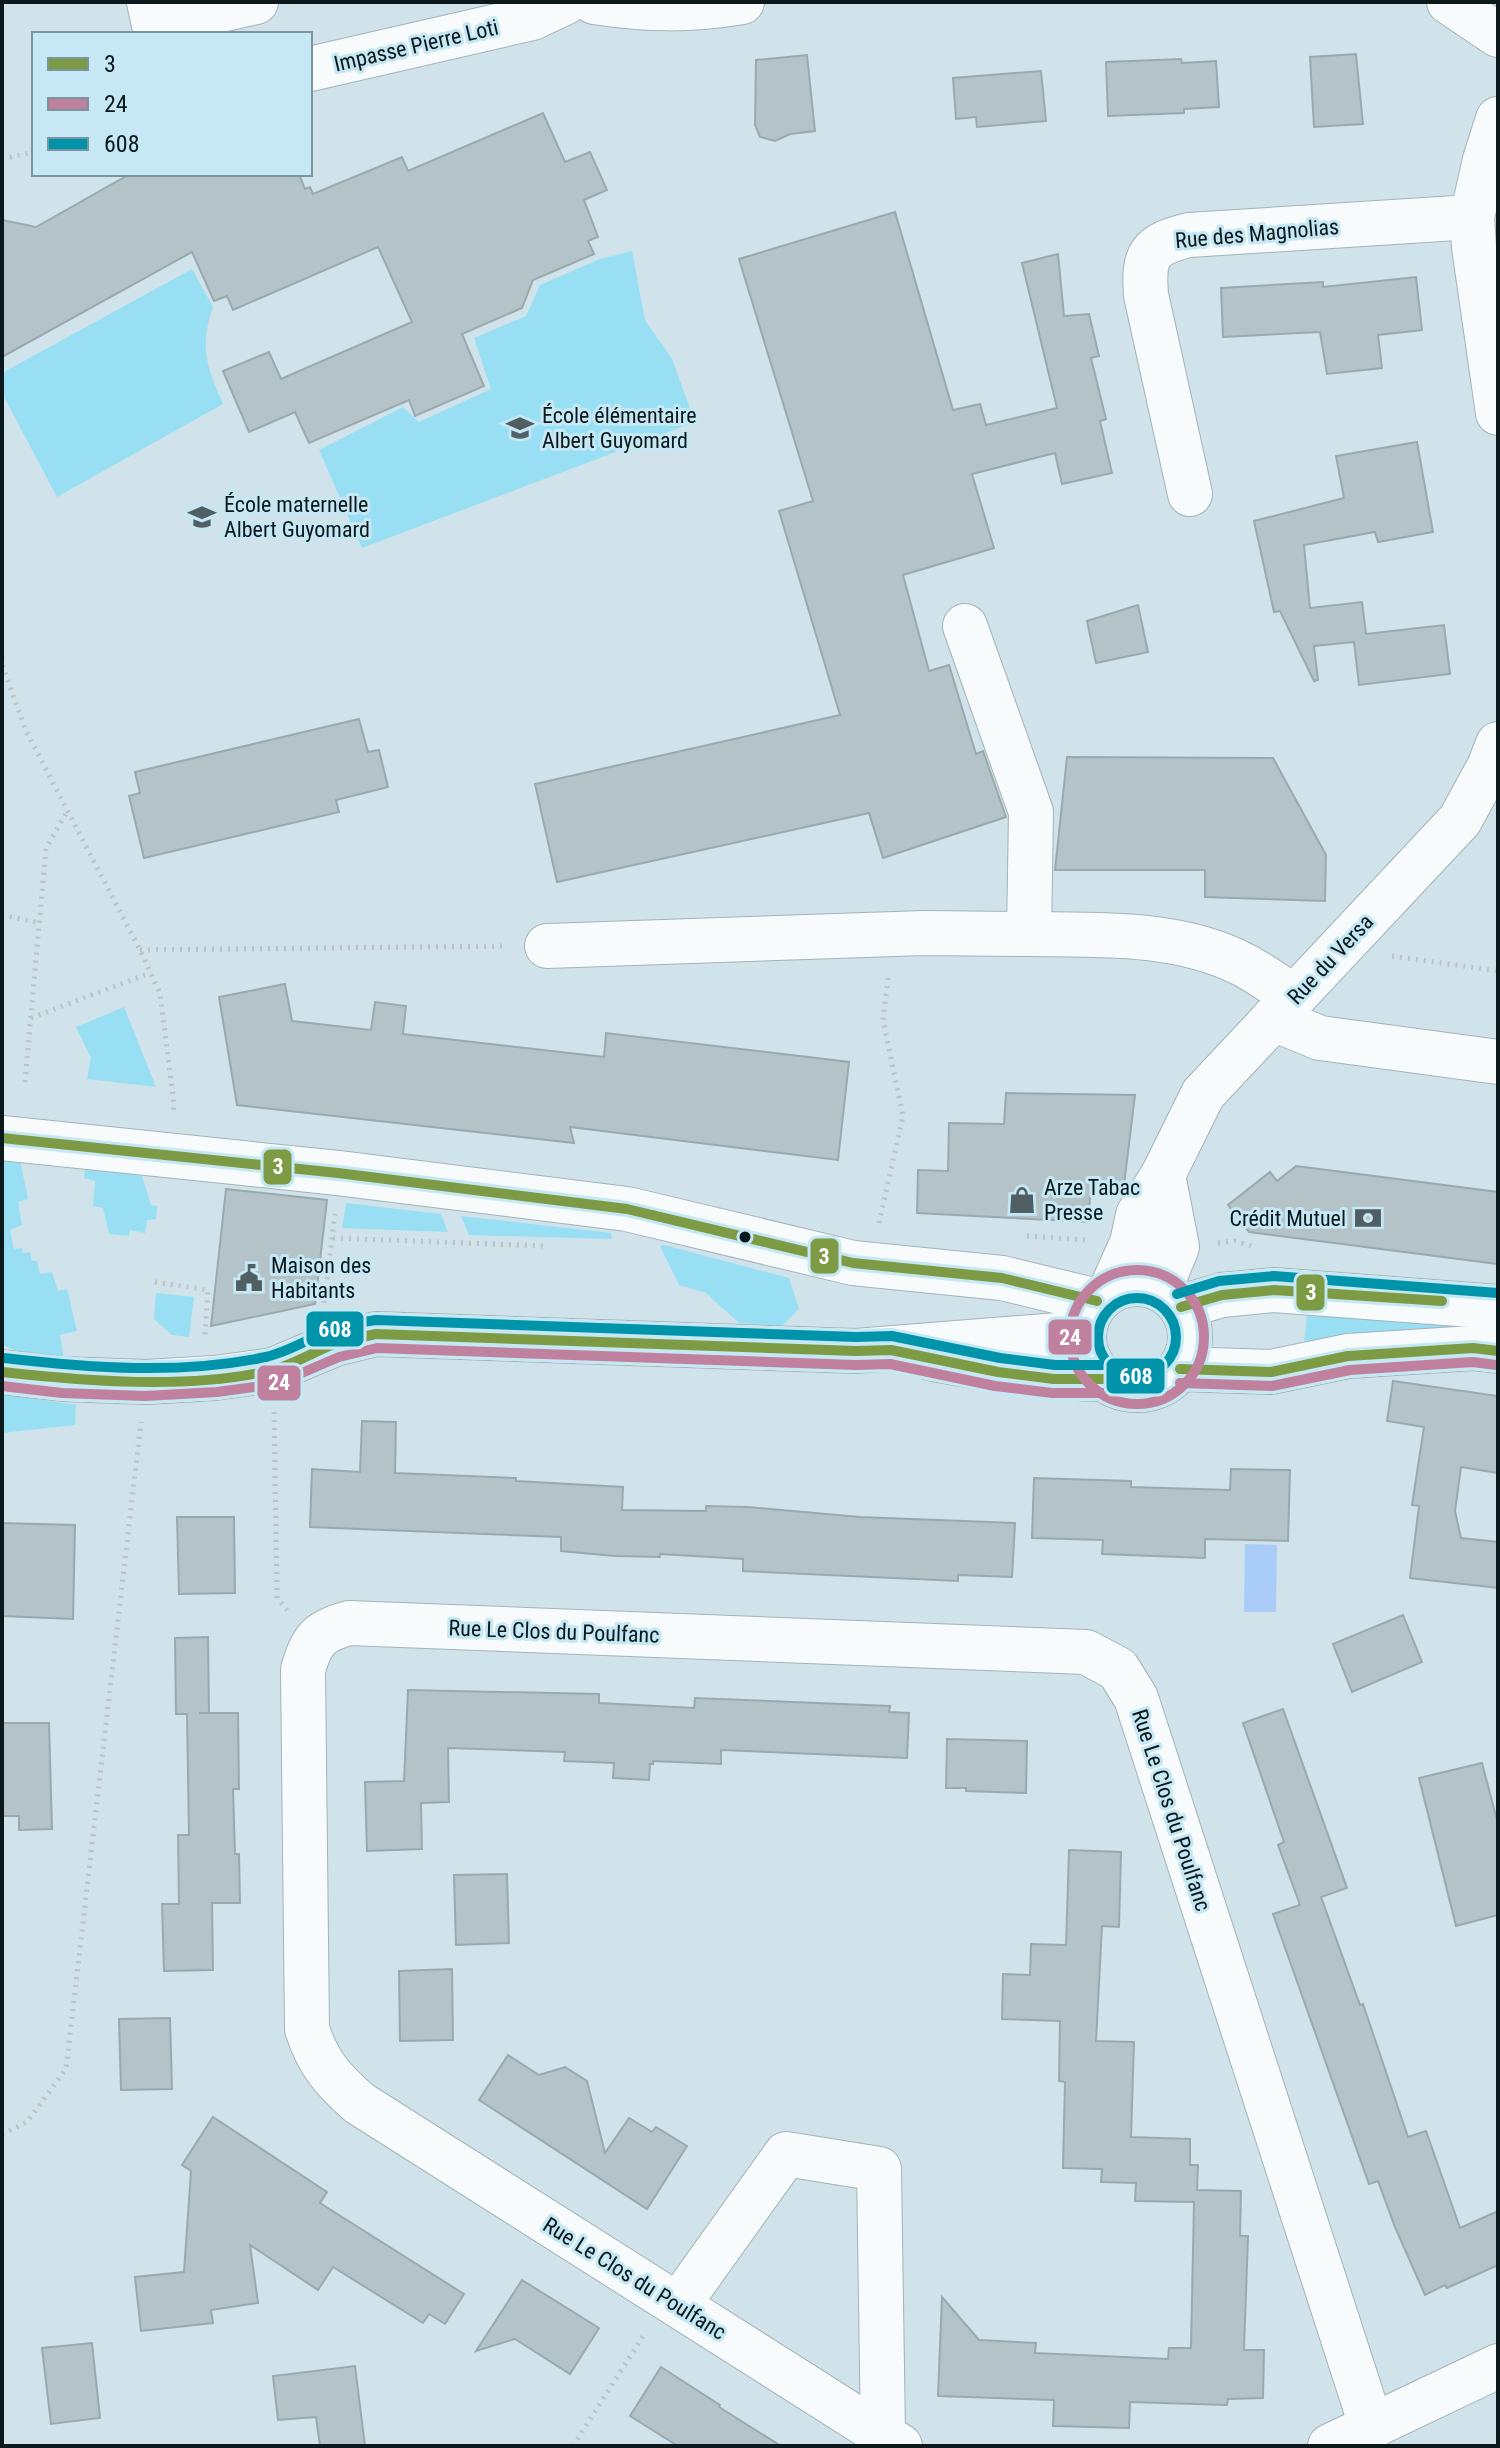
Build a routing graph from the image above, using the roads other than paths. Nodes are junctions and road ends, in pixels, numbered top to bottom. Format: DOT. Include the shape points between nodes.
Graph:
graph roads {
  1 [pos="256,2"];
  2 [pos="566,2"];
  3 [pos="594,2"];
  4 [pos="742,2"];
  5 [pos="1449,2"];
  6 [pos="154,20"];
  7 [pos="1498,35"];
  8 [pos="312,69"];
  9 [pos="1498,119"];
  10 [pos="1472,217"];
  11 [pos="1498,413"];
  12 [pos="1190,494"];
  13 [pos="965,626"];
  14 [pos="1498,744"];
  15 [pos="1029,934"];
  16 [pos="547,946"];
  17 [pos="1284,1008"];
  18 [pos="1498,1062"];
  19 [pos="2,1138"];
  20 [pos="1163,1175"];
  21 [pos="1170,1298"];
  22 [pos="1498,1307"];
  23 [pos="1097,1308"];
  24 [pos="891,1350"];
  25 [pos="1498,1351"];
  26 [pos="1180,1369"];
  27 [pos="2,1372"];
  28 [pos="1104,1379"];
  29 [pos="672,2302"];
  30 [pos="1498,2366"];
  31 [pos="1372,2428"];
  32 [pos="892,2441"];
  33 [pos="1330,2446"];
  1 -- 6 [label="street"];
  2 -- 8 [label="street, Impasse Pierre Loti" via="532,18"];
  3 -- 4 [label="street" via="661,10"];
  5 -- 7 [label="street"];
  9 -- 10 [label="street"];
  10 -- 11 [label="street"];
  10 -- 12 [label="street, Rue des Magnolias" via="1189,235 1150,251 1144,270 1146,295"];
  13 -- 15 [label="street" via="1031,812"];
  14 -- 17 [label="street, Rue du Versa" via="1460,820"];
  15 -- 16 [label="street"];
  15 -- 17 [label="street" via="1122,935 1190,946 1240,963"];
  17 -- 18 [label="street" via="1320,1038"];
  17 -- 20 [label="street, Rue du Versa" via="1203,1094"];
  19 -- 23 [label="street" via="627,1209 853,1263 1002,1278"];
  20 -- 21 [label="street" via="1177,1247"];
  20 -- 23 [label="street, Rue du Versa" via="1138,1215 1132,1243"];
  21 -- 22 [label="street" via="1274,1290"];
  21 -- 23 [label="street" via="1145,1284 1127,1284"];
  21 -- 26 [label="street" via="1188,1322 1190,1338"];
  23 -- 24 [label="street"];
  23 -- 28 [label="street" via="1085,1350"];
  24 -- 27 [label="street" via="376,1334 335,1344 273,1370 215,1378 146,1382"];
  24 -- 28 [label="street" via="998,1372"];
  25 -- 26 [label="street" via="1348,1356 1271,1372"];
  26 -- 28 [label="street" via="1167,1381 1144,1389 1119,1387"];
  29 -- 31 [label="street, Rue Le Clos du Poulfanc" via="359,2103 326,2071 314,2050 307,2029 303,1670 314,1640 327,1629 349,1623 1086,1652 1118,1669 1136,1698"];
  29 -- 32 [label="street, Rue Le Clos du Poulfanc"];
  29 -- 32 [label="street" via="786,2154 879,2169"];
  30 -- 31 [label="street"];
  31 -- 33 [label="street"];
}
